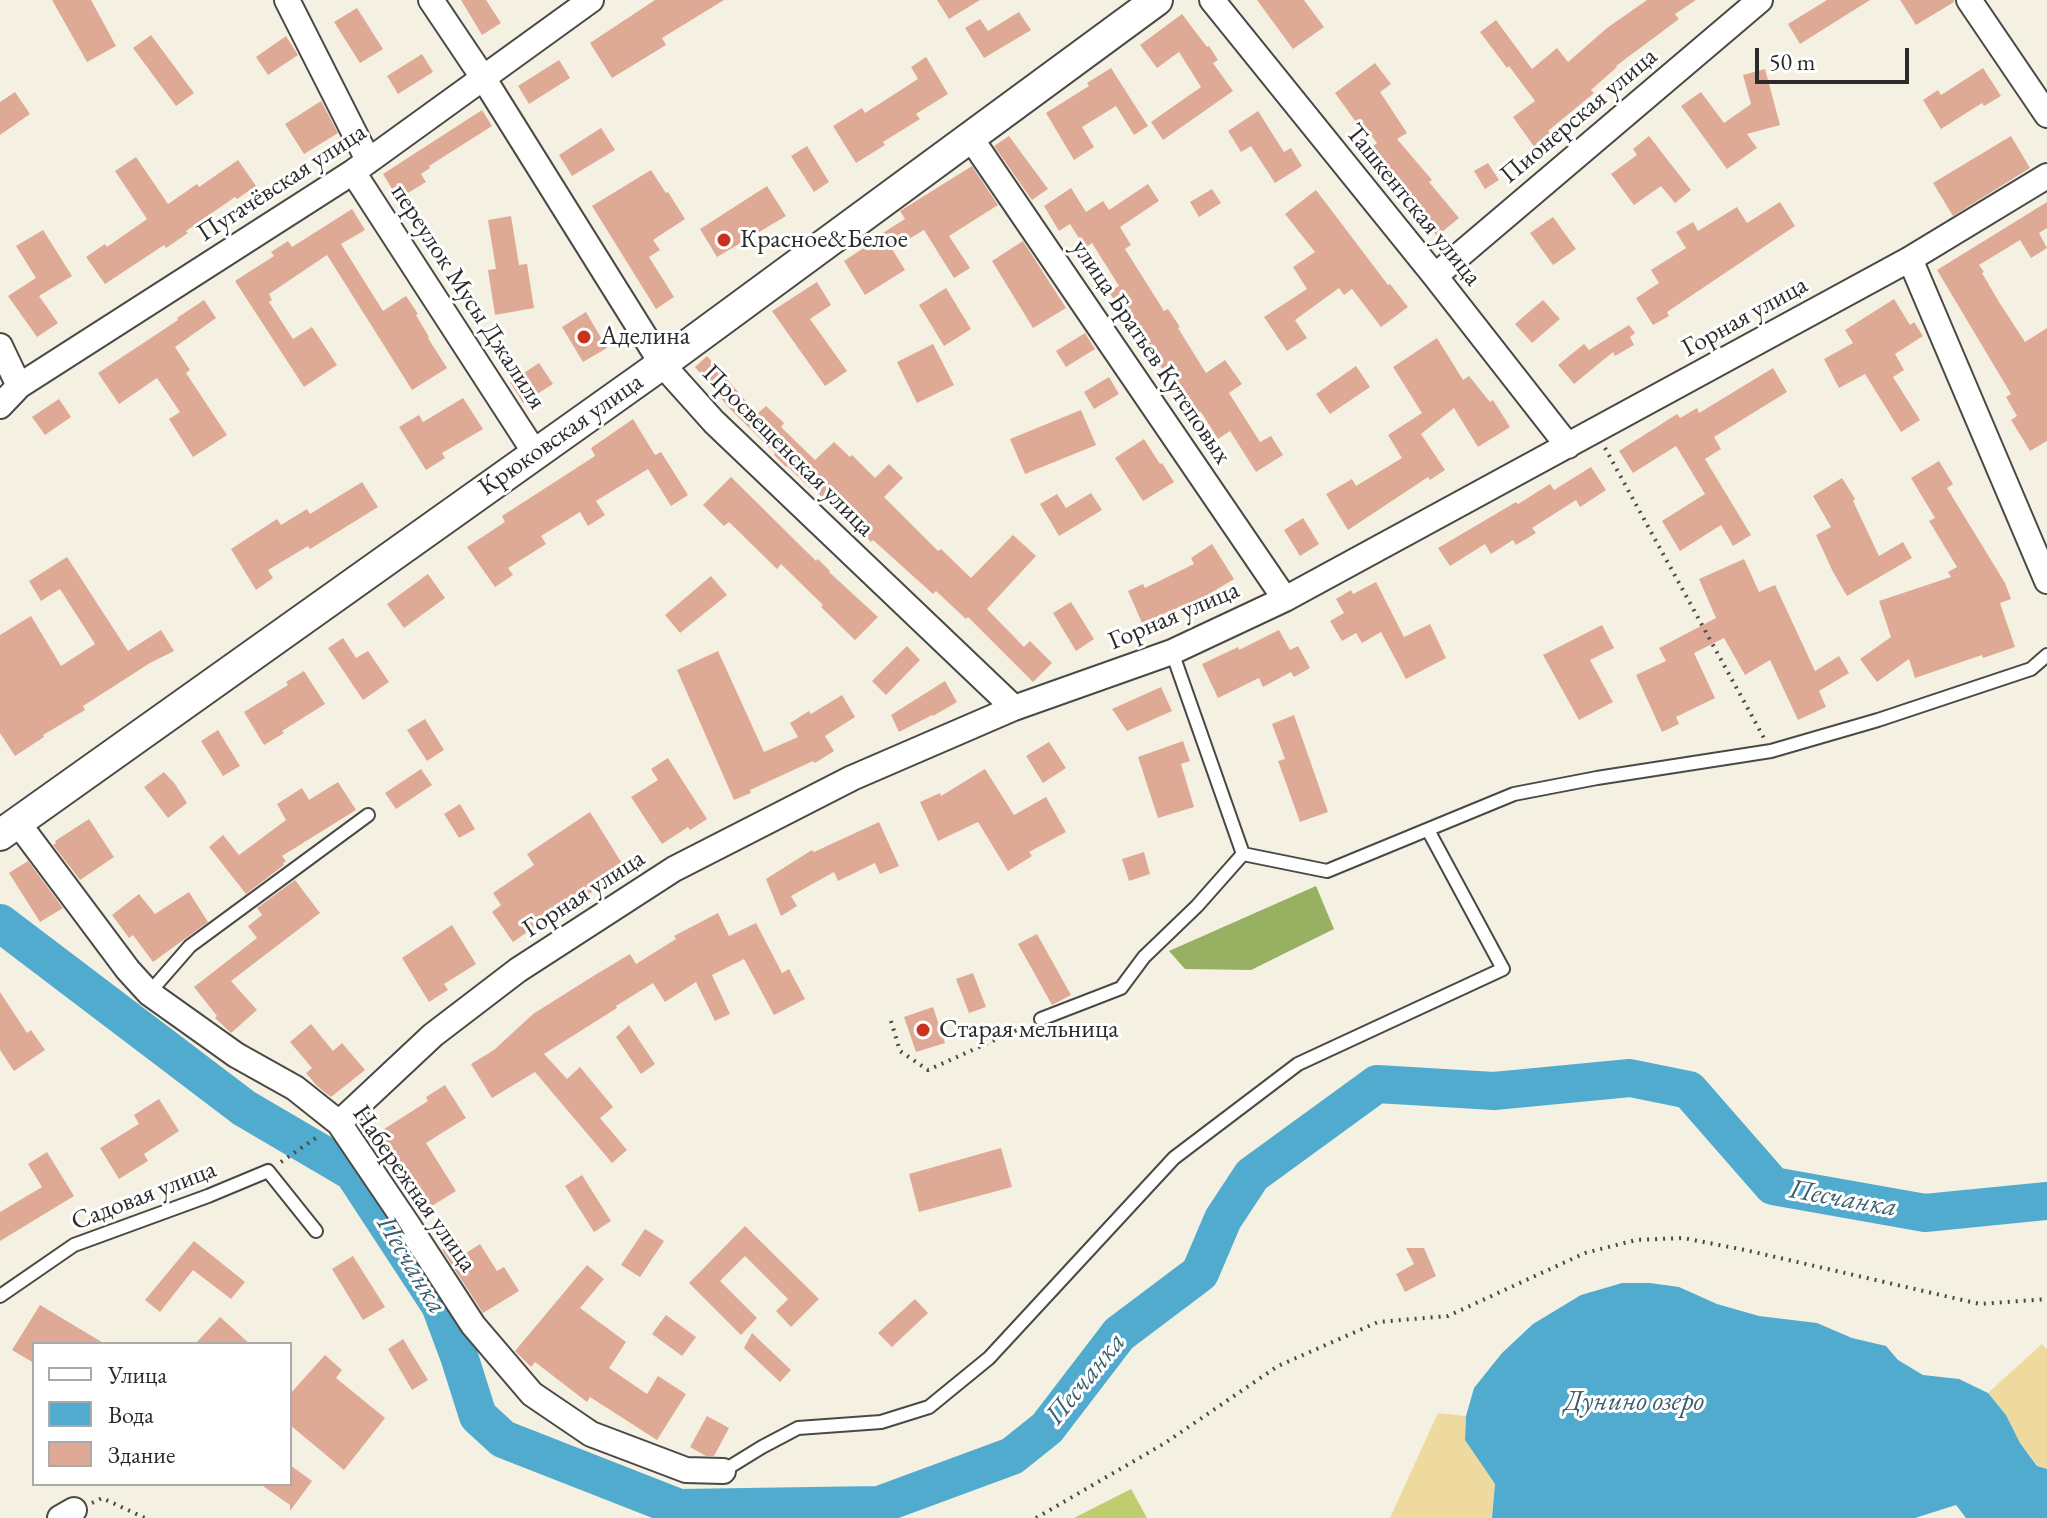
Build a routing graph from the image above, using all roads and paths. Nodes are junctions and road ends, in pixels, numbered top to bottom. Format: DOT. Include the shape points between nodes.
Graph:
graph roads {
  1 [pos="287,0"];
  2 [pos="431,0"];
  3 [pos="591,0"];
  4 [pos="1157,0"];
  5 [pos="1212,0"];
  6 [pos="1760,0"];
  7 [pos="1969,0"];
  8 [pos="484,79"];
  9 [pos="2047,115"];
  10 [pos="970,137"];
  11 [pos="361,166"];
  12 [pos="2047,176"];
  13 [pos="1910,259"];
  14 [pos="1435,276"];
  15 [pos="0,346"];
  16 [pos="662,364"];
  17 [pos="19,386"];
  18 [pos="0,406"];
  19 [pos="1595,431"];
  20 [pos="1568,446"];
  21 [pos="535,453"];
  22 [pos="2047,581"];
  23 [pos="1285,599"];
  24 [pos="1172,652"];
  25 [pos="2047,655"];
  26 [pos="1014,708"];
  27 [pos="1771,751"];
  28 [pos="368,815"];
  29 [pos="9,829"];
  30 [pos="1428,830"];
  31 [pos="1243,854"];
  32 [pos="149,993"];
  33 [pos="1041,1019"];
  34 [pos="891,1021"];
  35 [pos="975,1026"];
  36 [pos="989,1041"];
  37 [pos="330,1128"];
  38 [pos="286,1159"];
  39 [pos="316,1231"];
  40 [pos="0,1296"];
  41 [pos="2047,1299"];
  42 [pos="723,1471"];
  43 [pos="67,1514"];
  44 [pos="145,1518"];
  45 [pos="1036,1518"];
  1 -- 11 [label="street, переулок Мусы Джалиля"];
  2 -- 8 [label="street, Просвещенская улица"];
  3 -- 8 [label="street, Пугачёвская улица"];
  4 -- 10 [label="street, Крюковская улица"];
  5 -- 14 [label="street, Ташкентская улица"];
  6 -- 14 [label="street, Пионерская улица"];
  7 -- 9 [label="street"];
  8 -- 11 [label="street, Пугачёвская улица"];
  8 -- 16 [label="street, Просвещенская улица"];
  10 -- 16 [label="street, Крюковская улица"];
  10 -- 23 [label="street, улица Братьев Кутеповых"];
  11 -- 17 [label="street, Пугачёвская улица"];
  11 -- 21 [label="street, переулок Мусы Джалиля"];
  12 -- 13 [label="street, Горная улица"];
  13 -- 19 [label="street, Горная улица"];
  13 -- 22 [label="street"];
  14 -- 20 [label="street, Ташкентская улица"];
  15 -- 17 [label="street"];
  16 -- 21 [label="street, Крюковская улица"];
  16 -- 26 [label="street, Просвещенская улица" via="714,422"];
  17 -- 18 [label="street, Пугачёвская улица"];
  19 -- 20 [label="street, Горная улица"];
  19 -- 27 [label="path"];
  20 -- 23 [label="street, Горная улица"];
  21 -- 29 [label="street, Крюковская улица"];
  23 -- 24 [label="street, Горная улица"];
  24 -- 26 [label="street, Горная улица"];
  24 -- 31 [label="lane"];
  25 -- 27 [label="lane" via="2031,669"];
  26 -- 37 [label="street, Горная улица" via="852,778 674,869 518,970 433,1035"];
  27 -- 30 [label="lane" via="1514,794"];
  28 -- 32 [label="lane" via="190,946"];
  29 -- 32 [label="street, Набережная улица"];
  30 -- 31 [label="lane" via="1327,871"];
  30 -- 42 [label="lane" via="1503,969 1298,1064 1174,1158 989,1358 929,1407 881,1422 798,1428"];
  31 -- 33 [label="lane" via="1121,988"];
  32 -- 37 [label="street, Набережная улица" via="236,1055 295,1088"];
  33 -- 36 [label="path"];
  34 -- 36 [label="path" via="900,1051 928,1070"];
  35 -- 36 [label="path"];
  37 -- 38 [label="path"];
  37 -- 42 [label="street, Набережная улица" via="408,1225 473,1325 532,1394 591,1434 686,1470"];
  39 -- 40 [label="lane, Садовая улица" via="268,1171 74,1245"];
  41 -- 45 [label="path" via="1980,1304 1683,1238 1636,1240 1585,1253 1448,1316 1378,1322 1278,1366 1165,1443"];
  43 -- 44 [label="path" via="102,1498"];
}
